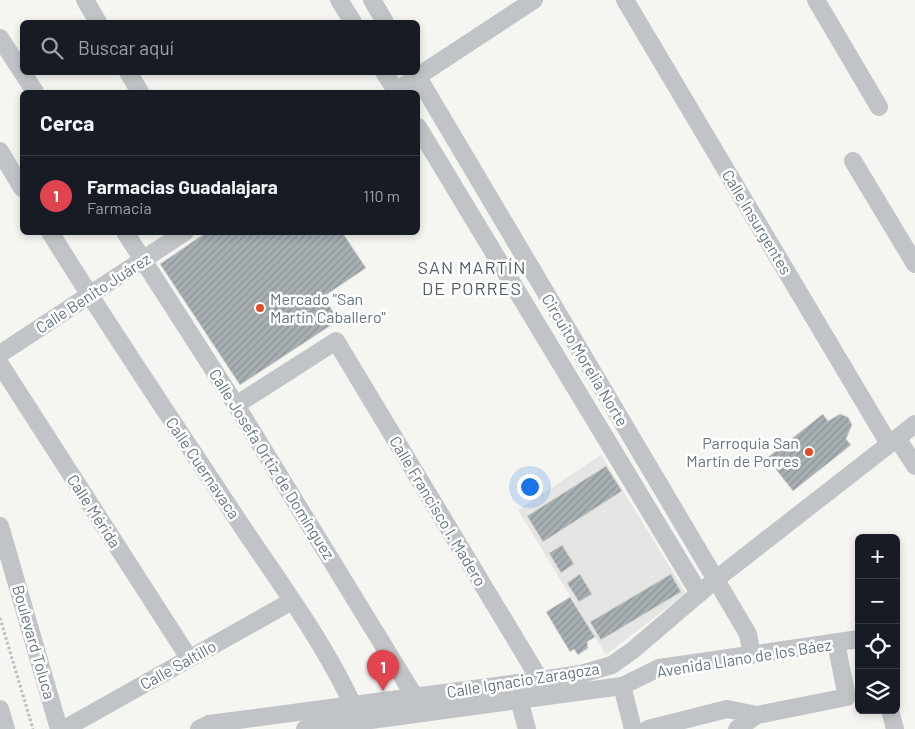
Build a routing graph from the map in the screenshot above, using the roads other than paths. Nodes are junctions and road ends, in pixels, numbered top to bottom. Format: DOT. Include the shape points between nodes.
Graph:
graph roads {
  1 [pos="85,0"];
  2 [pos="339,0"];
  3 [pos="372,0"];
  4 [pos="534,0"];
  5 [pos="626,0"];
  6 [pos="816,0"];
  7 [pos="97,20"];
  8 [pos="352,20"];
  9 [pos="384,20"];
  10 [pos="0,38"];
  11 [pos="20,69"];
  12 [pos="420,72"];
  13 [pos="24,75"];
  14 [pos="130,75"];
  15 [pos="386,75"];
  16 [pos="416,75"];
  17 [pos="34,90"];
  18 [pos="139,90"];
  19 [pos="394,90"];
  20 [pos="397,90"];
  21 [pos="879,107"];
  22 [pos="420,130"];
  23 [pos="0,151"];
  24 [pos="853,161"];
  25 [pos="20,185"];
  26 [pos="52,235"];
  27 [pos="127,235"];
  28 [pos="181,235"];
  29 [pos="143,261"];
  30 [pos="915,264"];
  31 [pos="89,295"];
  32 [pos="0,354"];
  33 [pos="0,364"];
  34 [pos="236,405"];
  35 [pos="915,424"];
  36 [pos="893,441"];
  37 [pos="915,466"];
  38 [pos="664,493"];
  39 [pos="645,506"];
  40 [pos="0,526"];
  41 [pos="715,580"];
  42 [pos="699,593"];
  43 [pos="292,601"];
  44 [pos="855,640"];
  45 [pos="836,643"];
  46 [pos="752,655"];
  47 [pos="189,658"];
  48 [pos="540,680"];
  49 [pos="622,686"];
  50 [pos="415,697"];
  51 [pos="520,700"];
  52 [pos="353,705"];
  53 [pos="0,709"];
  54 [pos="891,714"];
  55 [pos="755,722"];
  56 [pos="384,724"];
  57 [pos="6,729"];
  58 [pos="59,729"];
  59 [pos="64,729"];
  60 [pos="199,729"];
  61 [pos="305,729"];
  62 [pos="527,729"];
  63 [pos="633,729"];
  64 [pos="648,729"];
  65 [pos="737,729"];
  66 [pos="895,729"];
  1 -- 7 [label="street"];
  2 -- 8 [label="street"];
  3 -- 9 [label="street"];
  4 -- 12 [label="street"];
  5 -- 36 [label="street, Calle Insurgentes"];
  6 -- 21 [label="street"];
  10 -- 11 [label="street"];
  13 -- 17 [label="street"];
  14 -- 18 [label="street"];
  15 -- 19 [label="street"];
  16 -- 20 [label="street"];
  16 -- 38 [label="street, Circuito Morelia Norte"];
  22 -- 39 [label="street, Circuito Morelia Norte"];
  23 -- 25 [label="street"];
  24 -- 30 [label="street"];
  26 -- 31 [label="street, Calle Cuernavaca"];
  27 -- 29 [label="street, Calle Josefa Ortiz de Domínguez"];
  28 -- 29 [label="street, Calle Benito Juárez"];
  29 -- 31 [label="street, Calle Benito Juárez"];
  29 -- 34 [label="street, Calle Josefa Ortiz de Domínguez"];
  31 -- 32 [label="street, Calle Benito Juárez"];
  31 -- 43 [label="street, Calle Cuernavaca"];
  33 -- 47 [label="street, Calle Mérida"];
  34 -- 48 [label="street, Calle Francisco I. Madero" via="336,341"];
  34 -- 50 [label="street, Calle Josefa Ortiz de Domínguez"];
  35 -- 36 [label="street, Calle Ignacio Zaragoza"];
  36 -- 37 [label="street, Calle Insurgentes"];
  36 -- 41 [label="street, Calle Ignacio Zaragoza"];
  38 -- 39 [label="street"];
  38 -- 41 [label="street, Circuito Morelia Norte"];
  39 -- 42 [label="street, Circuito Morelia Norte"];
  40 -- 58 [label="street, Boulevard Toluca"];
  41 -- 42 [label="street, Calle Ignacio Zaragoza"];
  41 -- 46 [label="street, Circuito Morelia Norte" via="748,634"];
  42 -- 48 [label="street, Calle Ignacio Zaragoza" via="612,665"];
  43 -- 47 [label="street, Calle Saltillo"];
  43 -- 52 [label="street, Calle Cuernavaca" via="342,680"];
  44 -- 45 [label="street, Avenida Llano de los Báez"];
  45 -- 46 [label="street, Avenida Llano de los Báez"];
  45 -- 55 [label="street" via="848,697"];
  46 -- 49 [label="street, Avenida Llano de los Báez" via="660,668"];
  47 -- 59 [label="street, Calle Saltillo"];
  48 -- 50 [label="street, Calle Ignacio Zaragoza"];
  49 -- 51 [label="street, Avenida Llano de los Báez"];
  49 -- 63 [label="street"];
  50 -- 52 [label="street, Calle Ignacio Zaragoza"];
  51 -- 56 [label="street, Avenida Llano de los Báez"];
  51 -- 62 [label="street"];
  52 -- 60 [label="street, Calle Ignacio Zaragoza" via="209,724"];
  53 -- 57 [label="street"];
  54 -- 66 [label="street"];
  55 -- 64 [label="street" via="727,709"];
  55 -- 65 [label="street"];
  56 -- 61 [label="street, Avenida Llano de los Báez"];
}
